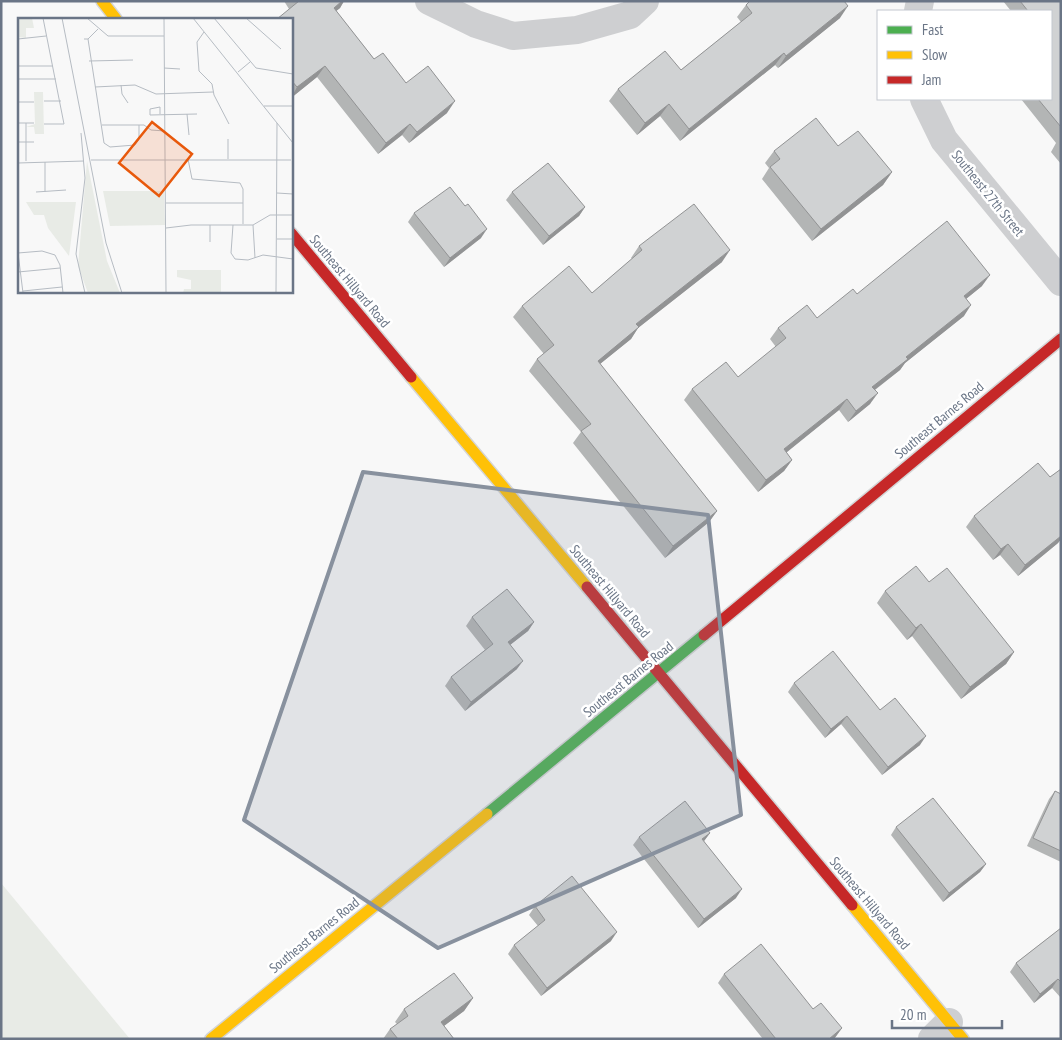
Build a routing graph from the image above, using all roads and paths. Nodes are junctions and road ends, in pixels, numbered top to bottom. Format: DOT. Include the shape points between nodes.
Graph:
graph roads {
  1 [pos="102,1"];
  2 [pos="429,1"];
  3 [pos="646,1"];
  4 [pos="115,18"];
  5 [pos="924,100"];
  6 [pos="292,235"];
  7 [pos="1061,282"];
  8 [pos="1061,339"];
  9 [pos="659,673"];
  10 [pos="948,1033"];
  11 [pos="211,1039"];
  1 -- 4 [label="street"];
  2 -- 3 [label="street" via="476,24 513,36 577,30 630,15"];
  5 -- 7 [label="street, Southeast 27th Street" via="944,140"];
  6 -- 9 [label="street, Southeast Hillyard Road"];
  8 -- 9 [label="street, Southeast Barnes Road"];
  9 -- 10 [label="street, Southeast Hillyard Road"];
  9 -- 11 [label="street, Southeast Barnes Road"];
}
